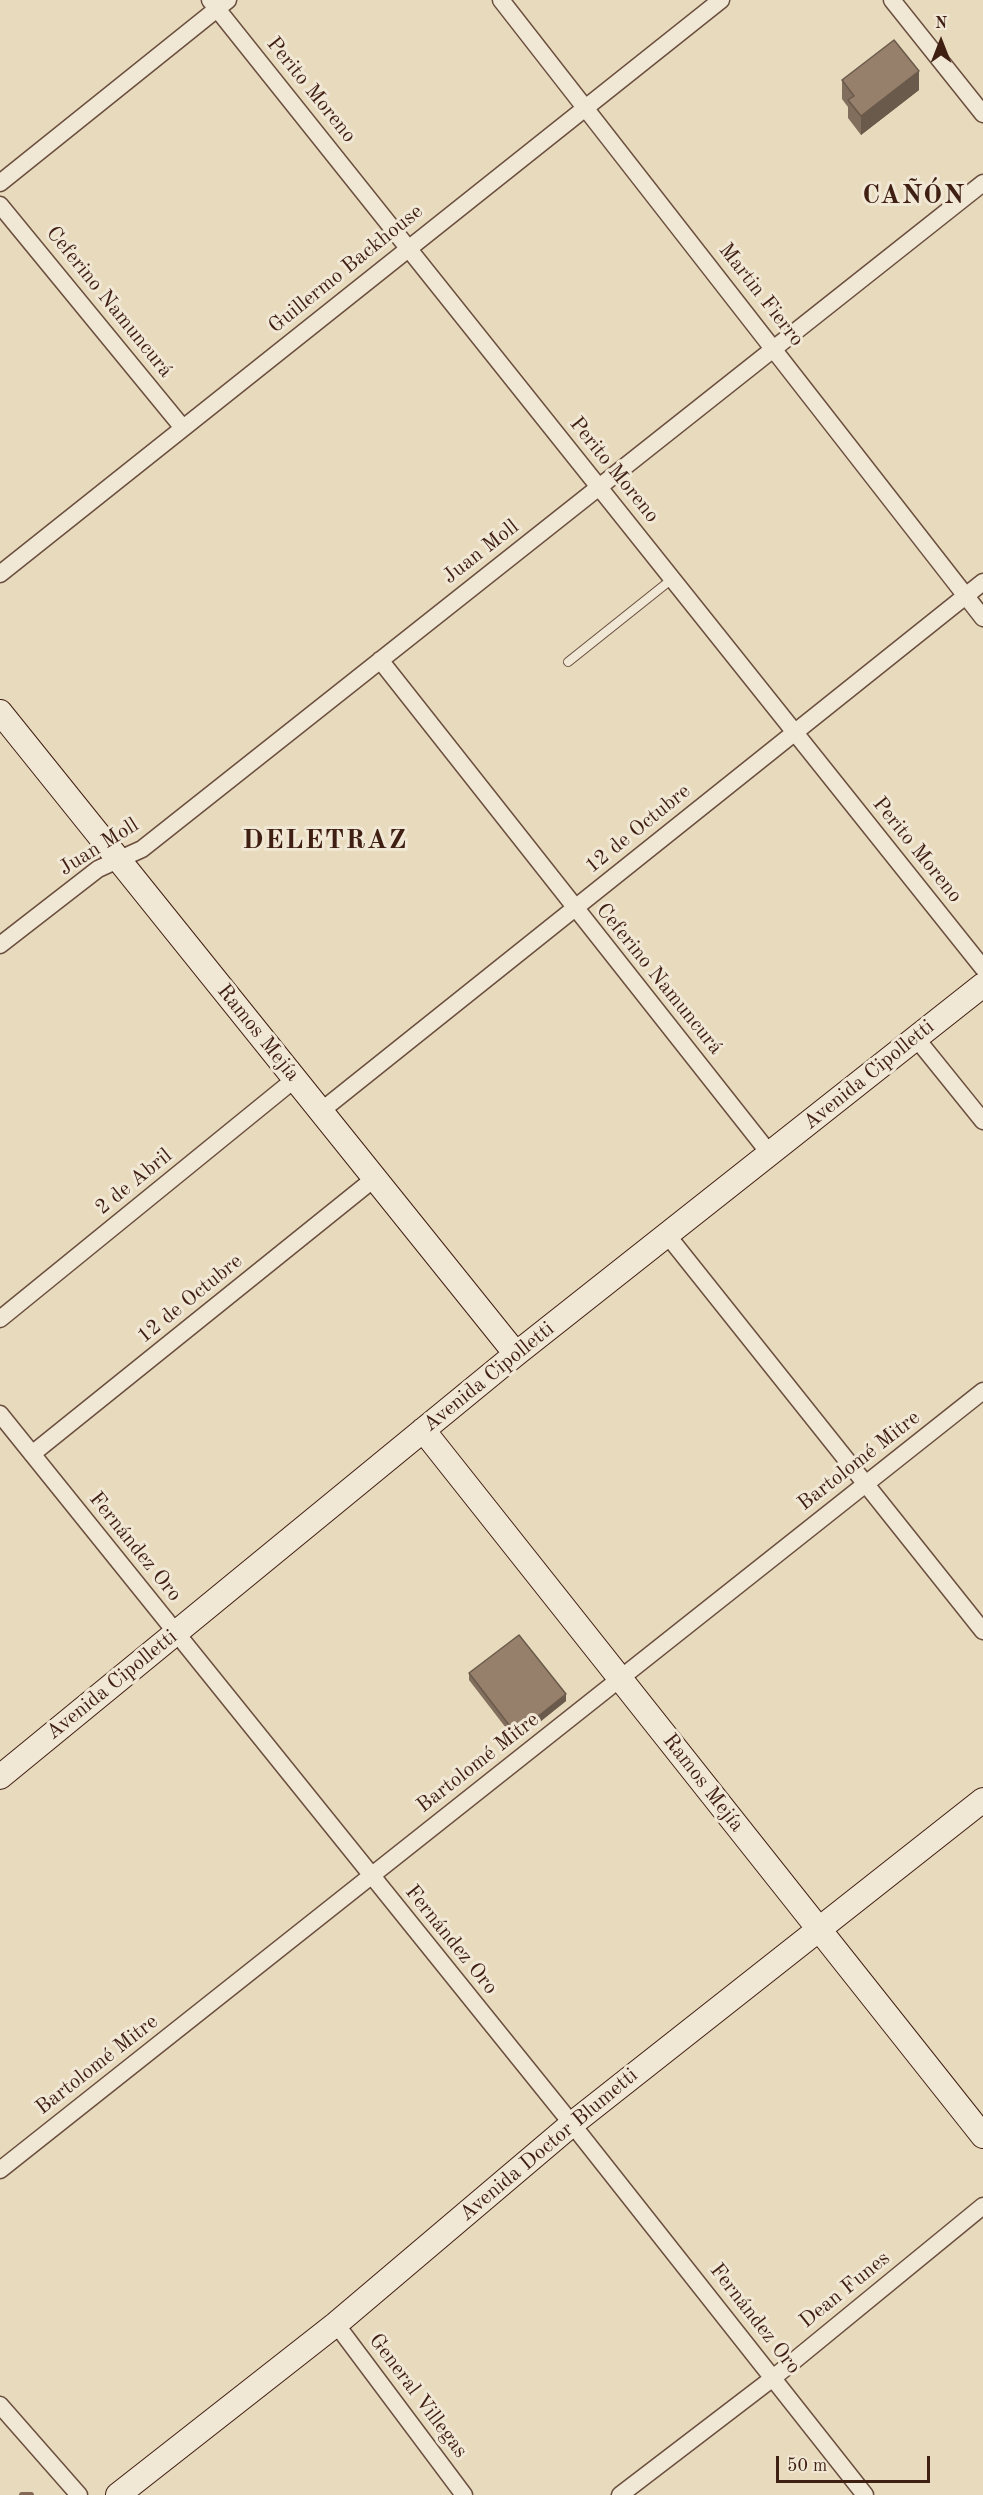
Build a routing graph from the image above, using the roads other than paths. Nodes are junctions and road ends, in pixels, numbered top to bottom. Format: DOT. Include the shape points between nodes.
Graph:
graph roads {
  1 [pos="501,0"];
  2 [pos="721,0"];
  3 [pos="892,0"];
  4 [pos="219,3"];
  5 [pos="586,107"];
  6 [pos="983,114"];
  7 [pos="0,183"];
  8 [pos="983,183"];
  9 [pos="0,205"];
  10 [pos="408,249"];
  11 [pos="774,348"];
  12 [pos="183,428"];
  13 [pos="599,487"];
  14 [pos="0,573"];
  15 [pos="672,579"];
  16 [pos="983,582"];
  17 [pos="966,596"];
  18 [pos="983,618"];
  19 [pos="380,660"];
  20 [pos="568,662"];
  21 [pos="0,712"];
  22 [pos="795,733"];
  23 [pos="118,861"];
  24 [pos="574,909"];
  25 [pos="0,945"];
  26 [pos="983,968"];
  27 [pos="983,985"];
  28 [pos="916,1038"];
  29 [pos="296,1079"];
  30 [pos="321,1111"];
  31 [pos="983,1121"];
  32 [pos="770,1154"];
  33 [pos="375,1178"];
  34 [pos="668,1236"];
  35 [pos="0,1319"];
  36 [pos="516,1353"];
  37 [pos="983,1391"];
  38 [pos="0,1414"];
  39 [pos="423,1430"];
  40 [pos="32,1454"];
  41 [pos="865,1485"];
  42 [pos="983,1631"];
  43 [pos="175,1634"];
  44 [pos="620,1679"];
  45 [pos="0,1777"];
  46 [pos="983,1800"];
  47 [pos="371,1876"];
  48 [pos="818,1929"];
  49 [pos="572,2124"];
  50 [pos="983,2136"];
  51 [pos="0,2170"];
  52 [pos="983,2206"];
  53 [pos="336,2324"];
  54 [pos="773,2378"];
  55 [pos="0,2405"];
  56 [pos="79,2495"];
  57 [pos="118,2495"];
  58 [pos="464,2495"];
  59 [pos="620,2495"];
  60 [pos="865,2495"];
  1 -- 5 [label="street, Martin Fierro"];
  2 -- 5 [label="street, Guillermo Backhouse"];
  3 -- 6 [label="street"];
  4 -- 7 [label="street"];
  4 -- 10 [label="street, Perito Moreno"];
  5 -- 10 [label="street, Guillermo Backhouse"];
  5 -- 11 [label="street, Martin Fierro"];
  8 -- 11 [label="street, Juan Moll"];
  9 -- 12 [label="street, Ceferino Namuncurá"];
  10 -- 12 [label="street, Guillermo Backhouse"];
  10 -- 13 [label="street, Perito Moreno"];
  11 -- 13 [label="street, Juan Moll"];
  11 -- 17 [label="street, Martin Fierro"];
  12 -- 14 [label="street, Guillermo Backhouse"];
  13 -- 15 [label="street, Perito Moreno"];
  13 -- 19 [label="street, Juan Moll"];
  15 -- 20 [label="lane"];
  15 -- 22 [label="street, Perito Moreno"];
  16 -- 17 [label="street, 12 de Octubre"];
  17 -- 18 [label="street, Martin Fierro"];
  17 -- 22 [label="street, 12 de Octubre"];
  19 -- 23 [label="street, Juan Moll" via="142,849"];
  19 -- 24 [label="street, Ceferino Namuncurá"];
  21 -- 23 [label="street, Ramos Mejía"];
  22 -- 24 [label="street, 12 de Octubre"];
  22 -- 26 [label="street, Perito Moreno"];
  23 -- 25 [label="street, Juan Moll" via="98,869"];
  23 -- 29 [label="street, Ramos Mejía"];
  24 -- 30 [label="street, 12 de Octubre"];
  24 -- 32 [label="street, Ceferino Namuncurá"];
  27 -- 28 [label="street, Avenida Cipolletti"];
  28 -- 31 [label="street"];
  28 -- 32 [label="street, Avenida Cipolletti"];
  29 -- 30 [label="street, Ramos Mejía"];
  29 -- 35 [label="street, 2 de Abril"];
  30 -- 33 [label="street, Ramos Mejía"];
  32 -- 34 [label="street, Avenida Cipolletti"];
  33 -- 36 [label="street, Ramos Mejía"];
  33 -- 40 [label="street, 12 de Octubre"];
  34 -- 36 [label="street, Avenida Cipolletti"];
  34 -- 41 [label="street"];
  36 -- 39 [label="street, Avenida Cipolletti"];
  37 -- 41 [label="street, Bartolomé Mitre"];
  38 -- 40 [label="street, Fernández Oro"];
  39 -- 43 [label="street, Avenida Cipolletti"];
  39 -- 44 [label="street, Ramos Mejía"];
  40 -- 43 [label="street, Fernández Oro"];
  41 -- 42 [label="street"];
  41 -- 44 [label="street, Bartolomé Mitre"];
  43 -- 45 [label="street, Avenida Cipolletti"];
  43 -- 47 [label="street, Fernández Oro"];
  44 -- 47 [label="street, Bartolomé Mitre"];
  44 -- 48 [label="street, Ramos Mejía"];
  46 -- 48 [label="street, Avenida Doctor Blumetti"];
  47 -- 49 [label="street, Fernández Oro"];
  47 -- 51 [label="street, Bartolomé Mitre"];
  48 -- 49 [label="street, Avenida Doctor Blumetti"];
  48 -- 50 [label="street, Ramos Mejía"];
  49 -- 53 [label="street, Avenida Doctor Blumetti"];
  49 -- 54 [label="street, Fernández Oro"];
  52 -- 54 [label="street, Dean Funes"];
  53 -- 57 [label="street, Avenida Doctor Blumetti"];
  53 -- 58 [label="street, General Villegas"];
  54 -- 59 [label="street, Dean Funes"];
  54 -- 60 [label="street, Fernández Oro"];
  55 -- 56 [label="street"];
}
